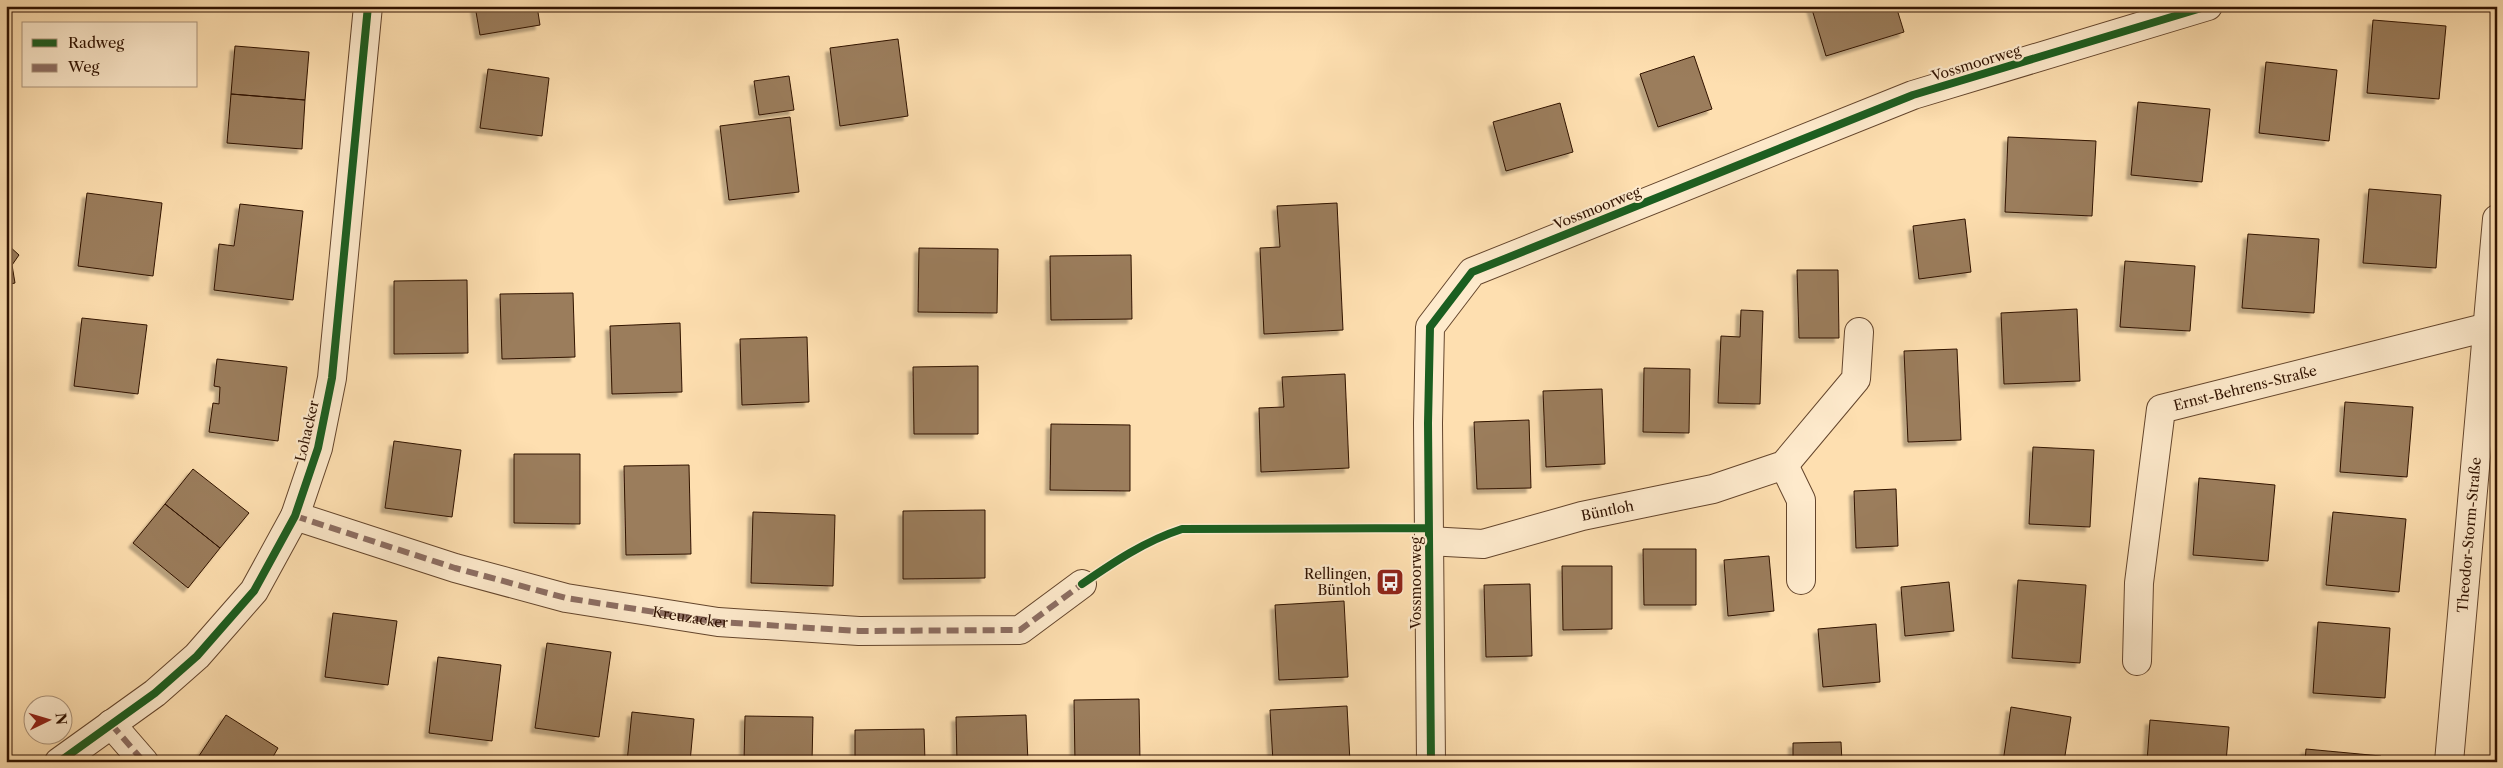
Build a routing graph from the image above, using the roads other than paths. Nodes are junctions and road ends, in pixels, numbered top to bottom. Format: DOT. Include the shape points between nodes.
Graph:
graph roads {
  1 [pos="368,6"];
  2 [pos="2208,6"];
  3 [pos="2497,219"];
  4 [pos="2488,327"];
  5 [pos="1859,332"];
  6 [pos="1784,465"];
  7 [pos="295,516"];
  8 [pos="1428,542"];
  9 [pos="1801,580"];
  10 [pos="1082,584"];
  11 [pos="2137,661"];
  12 [pos="111,724"];
  13 [pos="59,762"];
  14 [pos="144,762"];
  15 [pos="1432,762"];
  16 [pos="2449,762"];
  1 -- 7 [label="street, Lohacker" via="332,378 318,448"];
  2 -- 8 [label="street, Vossmoorweg" via="1913,96 1472,272 1430,327"];
  3 -- 4 [label="street, Theodor-Storm-Straße"];
  4 -- 11 [label="street, Ernst-Behrens-Straße" via="2161,409 2139,583"];
  4 -- 16 [label="street, Theodor-Storm-Straße"];
  5 -- 6 [label="street" via="1856,379"];
  6 -- 8 [label="street, Büntloh" via="1713,489 1582,516 1483,544"];
  6 -- 9 [label="street" via="1801,500"];
  7 -- 10 [label="street, Kreuzacker" via="455,568 566,598 718,622 859,631 1020,630"];
  7 -- 12 [label="street, Lohacker" via="254,591 197,656 155,693"];
  8 -- 15 [label="street, Vossmoorweg"];
  12 -- 13 [label="street, Lohacker"];
  12 -- 14 [label="street"];
}
